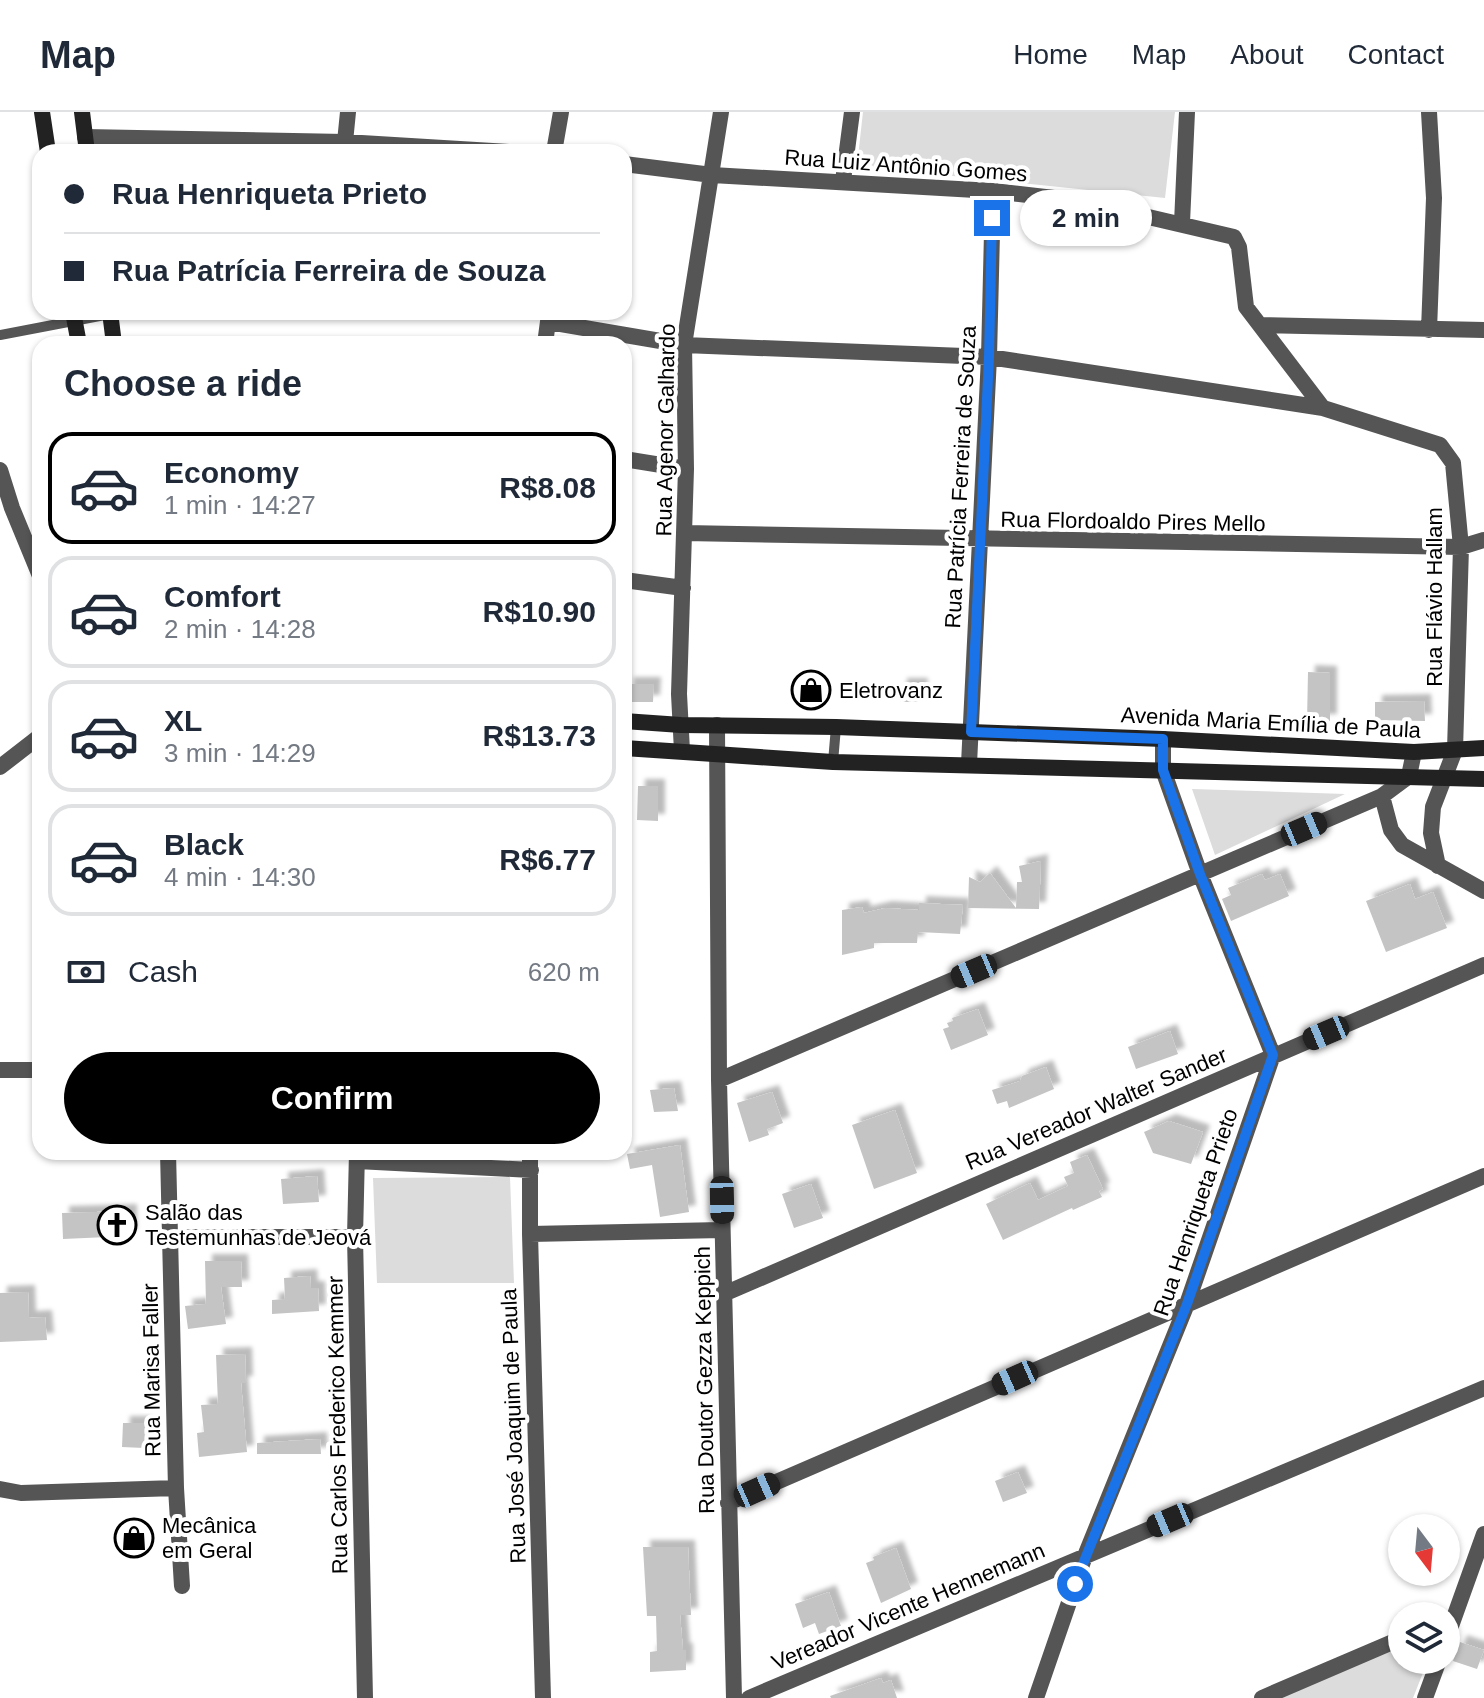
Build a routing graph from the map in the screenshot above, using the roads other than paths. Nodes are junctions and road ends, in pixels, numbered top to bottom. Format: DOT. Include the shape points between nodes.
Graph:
graph roads {
  1 [pos="82,112"];
  2 [pos="348,112"];
  3 [pos="561,112"];
  4 [pos="721,112"];
  5 [pos="852,112"];
  6 [pos="1187,112"];
  7 [pos="1429,112"];
  8 [pos="46,113"];
  9 [pos="345,142"];
  10 [pos="48,144"];
  11 [pos="86,144"];
  12 [pos="378,144"];
  13 [pos="555,144"];
  14 [pos="632,165"];
  15 [pos="712,175"];
  16 [pos="843,181"];
  17 [pos="993,191"];
  18 [pos="1182,223"];
  19 [pos="58,320"];
  20 [pos="563,320"];
  21 [pos="1261,325"];
  22 [pos="1429,330"];
  23 [pos="1484,330"];
  24 [pos="0,335"];
  25 [pos="684,345"];
  26 [pos="989,357"];
  27 [pos="1323,408"];
  28 [pos="632,460"];
  29 [pos="686,469"];
  30 [pos="0,470"];
  31 [pos="685,533"];
  32 [pos="1484,540"];
  33 [pos="979,541"];
  34 [pos="1461,547"];
  35 [pos="32,557"];
  36 [pos="632,581"];
  37 [pos="683,588"];
  38 [pos="632,722"];
  39 [pos="681,725"];
  40 [pos="717,725"];
  41 [pos="836,727"];
  42 [pos="971,732"];
  43 [pos="1163,739"];
  44 [pos="32,742"];
  45 [pos="632,748"];
  46 [pos="1484,748"];
  47 [pos="1455,750"];
  48 [pos="682,751"];
  49 [pos="1414,752"];
  50 [pos="716,755"];
  51 [pos="833,762"];
  52 [pos="969,764"];
  53 [pos="0,767"];
  54 [pos="1163,770"];
  55 [pos="1409,776"];
  56 [pos="1444,778"];
  57 [pos="1484,779"];
  58 [pos="1382,796"];
  59 [pos="1438,866"];
  60 [pos="1200,874"];
  61 [pos="1484,891"];
  62 [pos="1484,965"];
  63 [pos="1273,1055"];
  64 [pos="0,1070"];
  65 [pos="32,1070"];
  66 [pos="719,1080"];
  67 [pos="168,1160"];
  68 [pos="357,1160"];
  69 [pos="407,1160"];
  70 [pos="530,1160"];
  71 [pos="531,1170"];
  72 [pos="1484,1176"];
  73 [pos="722,1230"];
  74 [pos="530,1234"];
  75 [pos="170,1237"];
  76 [pos="355,1237"];
  77 [pos="726,1293"];
  78 [pos="1187,1304"];
  79 [pos="1484,1388"];
  80 [pos="176,1488"];
  81 [pos="0,1489"];
  82 [pos="728,1503"];
  83 [pos="1484,1534"];
  84 [pos="1085,1556"];
  85 [pos="1477,1579"];
  86 [pos="182,1586"];
  87 [pos="1460,1604"];
  88 [pos="1388,1644"];
  89 [pos="1434,1674"];
  90 [pos="365,1698"];
  91 [pos="543,1698"];
  92 [pos="734,1698"];
  93 [pos="749,1698"];
  94 [pos="1036,1698"];
  95 [pos="1262,1698"];
  96 [pos="1425,1698"];
  1 -- 11 [label="main road"];
  2 -- 9 [label="street"];
  3 -- 13 [label="street"];
  4 -- 15 [label="street, Rua Agenor Galhardo"];
  5 -- 16 [label="street"];
  6 -- 18 [label="street"];
  7 -- 22 [label="street" via="1434,198"];
  8 -- 10 [label="main road"];
  9 -- 11 [label="street"];
  9 -- 12 [label="street"];
  14 -- 15 [label="street, Rua Luiz Antônio Gomes"];
  15 -- 16 [label="street, Rua Luiz Antônio Gomes"];
  15 -- 25 [label="street, Rua Agenor Galhardo"];
  16 -- 17 [label="street, Rua Luiz Antônio Gomes"];
  17 -- 18 [label="street, Rua Luiz Antônio Gomes" via="1080,201"];
  17 -- 26 [label="street, Rua Patrícia Ferreira de Souza"];
  18 -- 21 [label="street, Rua Luiz Antônio Gomes" via="1234,237 1246,307"];
  19 -- 24 [label="lane"];
  20 -- 25 [label="street"];
  21 -- 22 [label="street"];
  21 -- 27 [label="street"];
  22 -- 23 [label="street"];
  25 -- 26 [label="street"];
  25 -- 29 [label="street, Rua Agenor Galhardo"];
  26 -- 27 [label="street"];
  26 -- 33 [label="street, Rua Patrícia Ferreira de Souza"];
  27 -- 34 [label="street, Rua Flávio Hallam" via="1440,445 1453,463"];
  28 -- 29 [label="street"];
  29 -- 31 [label="street, Rua Agenor Galhardo"];
  30 -- 35 [label="street"];
  31 -- 33 [label="street, Rua Flordoaldo Pires Mello"];
  31 -- 37 [label="street, Rua Agenor Galhardo"];
  32 -- 34 [label="street, Rua Flordoaldo Pires Mello"];
  33 -- 34 [label="street, Rua Flordoaldo Pires Mello"];
  33 -- 42 [label="street, Rua Patrícia Ferreira de Souza"];
  34 -- 47 [label="street, Rua Flávio Hallam"];
  36 -- 37 [label="street"];
  37 -- 39 [label="street, Rua Agenor Galhardo"];
  38 -- 39 [label="main road, Avenida Maria Emília de Paula"];
  39 -- 40 [label="main road, Avenida Maria Emília de Paula"];
  39 -- 48 [label="street, Rua Agenor Galhardo"];
  40 -- 41 [label="main road, Avenida Maria Emília de Paula"];
  40 -- 50 [label="street, Rua Doutor Gezza Keppich"];
  41 -- 42 [label="main road, Avenida Maria Emília de Paula"];
  41 -- 51 [label="lane"];
  42 -- 43 [label="main road, Avenida Maria Emília de Paula"];
  42 -- 52 [label="street, Rua Patrícia Ferreira de Souza"];
  43 -- 49 [label="main road, Avenida Maria Emília de Paula"];
  43 -- 54 [label="street"];
  44 -- 53 [label="street"];
  45 -- 48 [label="main road"];
  46 -- 47 [label="main road, Avenida Maria Emília de Paula"];
  47 -- 49 [label="main road, Avenida Maria Emília de Paula"];
  47 -- 56 [label="street, Rua Flávio Hallam"];
  48 -- 50 [label="main road"];
  49 -- 55 [label="street"];
  50 -- 51 [label="main road"];
  50 -- 66 [label="street, Rua Doutor Gezza Keppich"];
  51 -- 52 [label="main road"];
  52 -- 54 [label="main road"];
  54 -- 55 [label="main road"];
  54 -- 60 [label="street"];
  55 -- 56 [label="main road"];
  55 -- 58 [label="street"];
  56 -- 57 [label="main road"];
  56 -- 59 [label="street, Rua Flávio Hallam" via="1431,819"];
  58 -- 59 [label="street" via="1391,830 1402,845"];
  58 -- 60 [label="street"];
  59 -- 61 [label="street"];
  60 -- 63 [label="street"];
  60 -- 66 [label="street"];
  62 -- 63 [label="street, Rua Vereador Walter Sander"];
  63 -- 77 [label="street, Rua Vereador Walter Sander"];
  63 -- 78 [label="street, Rua Henriqueta Prieto"];
  64 -- 65 [label="street"];
  66 -- 73 [label="street, Rua Doutor Gezza Keppich"];
  67 -- 75 [label="street, Rua Marisa Faller"];
  68 -- 76 [label="street, Rua Carlos Frederico Kemmer"];
  69 -- 71 [label="street"];
  70 -- 71 [label="street, Rua José Joaquim de Paula"];
  71 -- 74 [label="street, Rua José Joaquim de Paula"];
  72 -- 78 [label="street"];
  73 -- 74 [label="street"];
  73 -- 77 [label="street, Rua Doutor Gezza Keppich"];
  74 -- 91 [label="street, Rua José Joaquim de Paula"];
  75 -- 76 [label="street"];
  75 -- 80 [label="street, Rua Marisa Faller"];
  76 -- 90 [label="street, Rua Carlos Frederico Kemmer"];
  77 -- 82 [label="street, Rua Doutor Gezza Keppich"];
  78 -- 82 [label="street"];
  78 -- 84 [label="street, Rua Henriqueta Prieto"];
  79 -- 84 [label="street, Vereador Vicente Hennemann"];
  80 -- 81 [label="street" via="21,1493"];
  80 -- 86 [label="street, Rua Marisa Faller"];
  82 -- 92 [label="street, Rua Doutor Gezza Keppich"];
  83 -- 85 [label="street"];
  84 -- 93 [label="street, Vereador Vicente Hennemann"];
  84 -- 94 [label="street, Rua Henriqueta Prieto"];
  85 -- 87 [label="street"];
  88 -- 95 [label="street"];
  89 -- 96 [label="street"];
}
